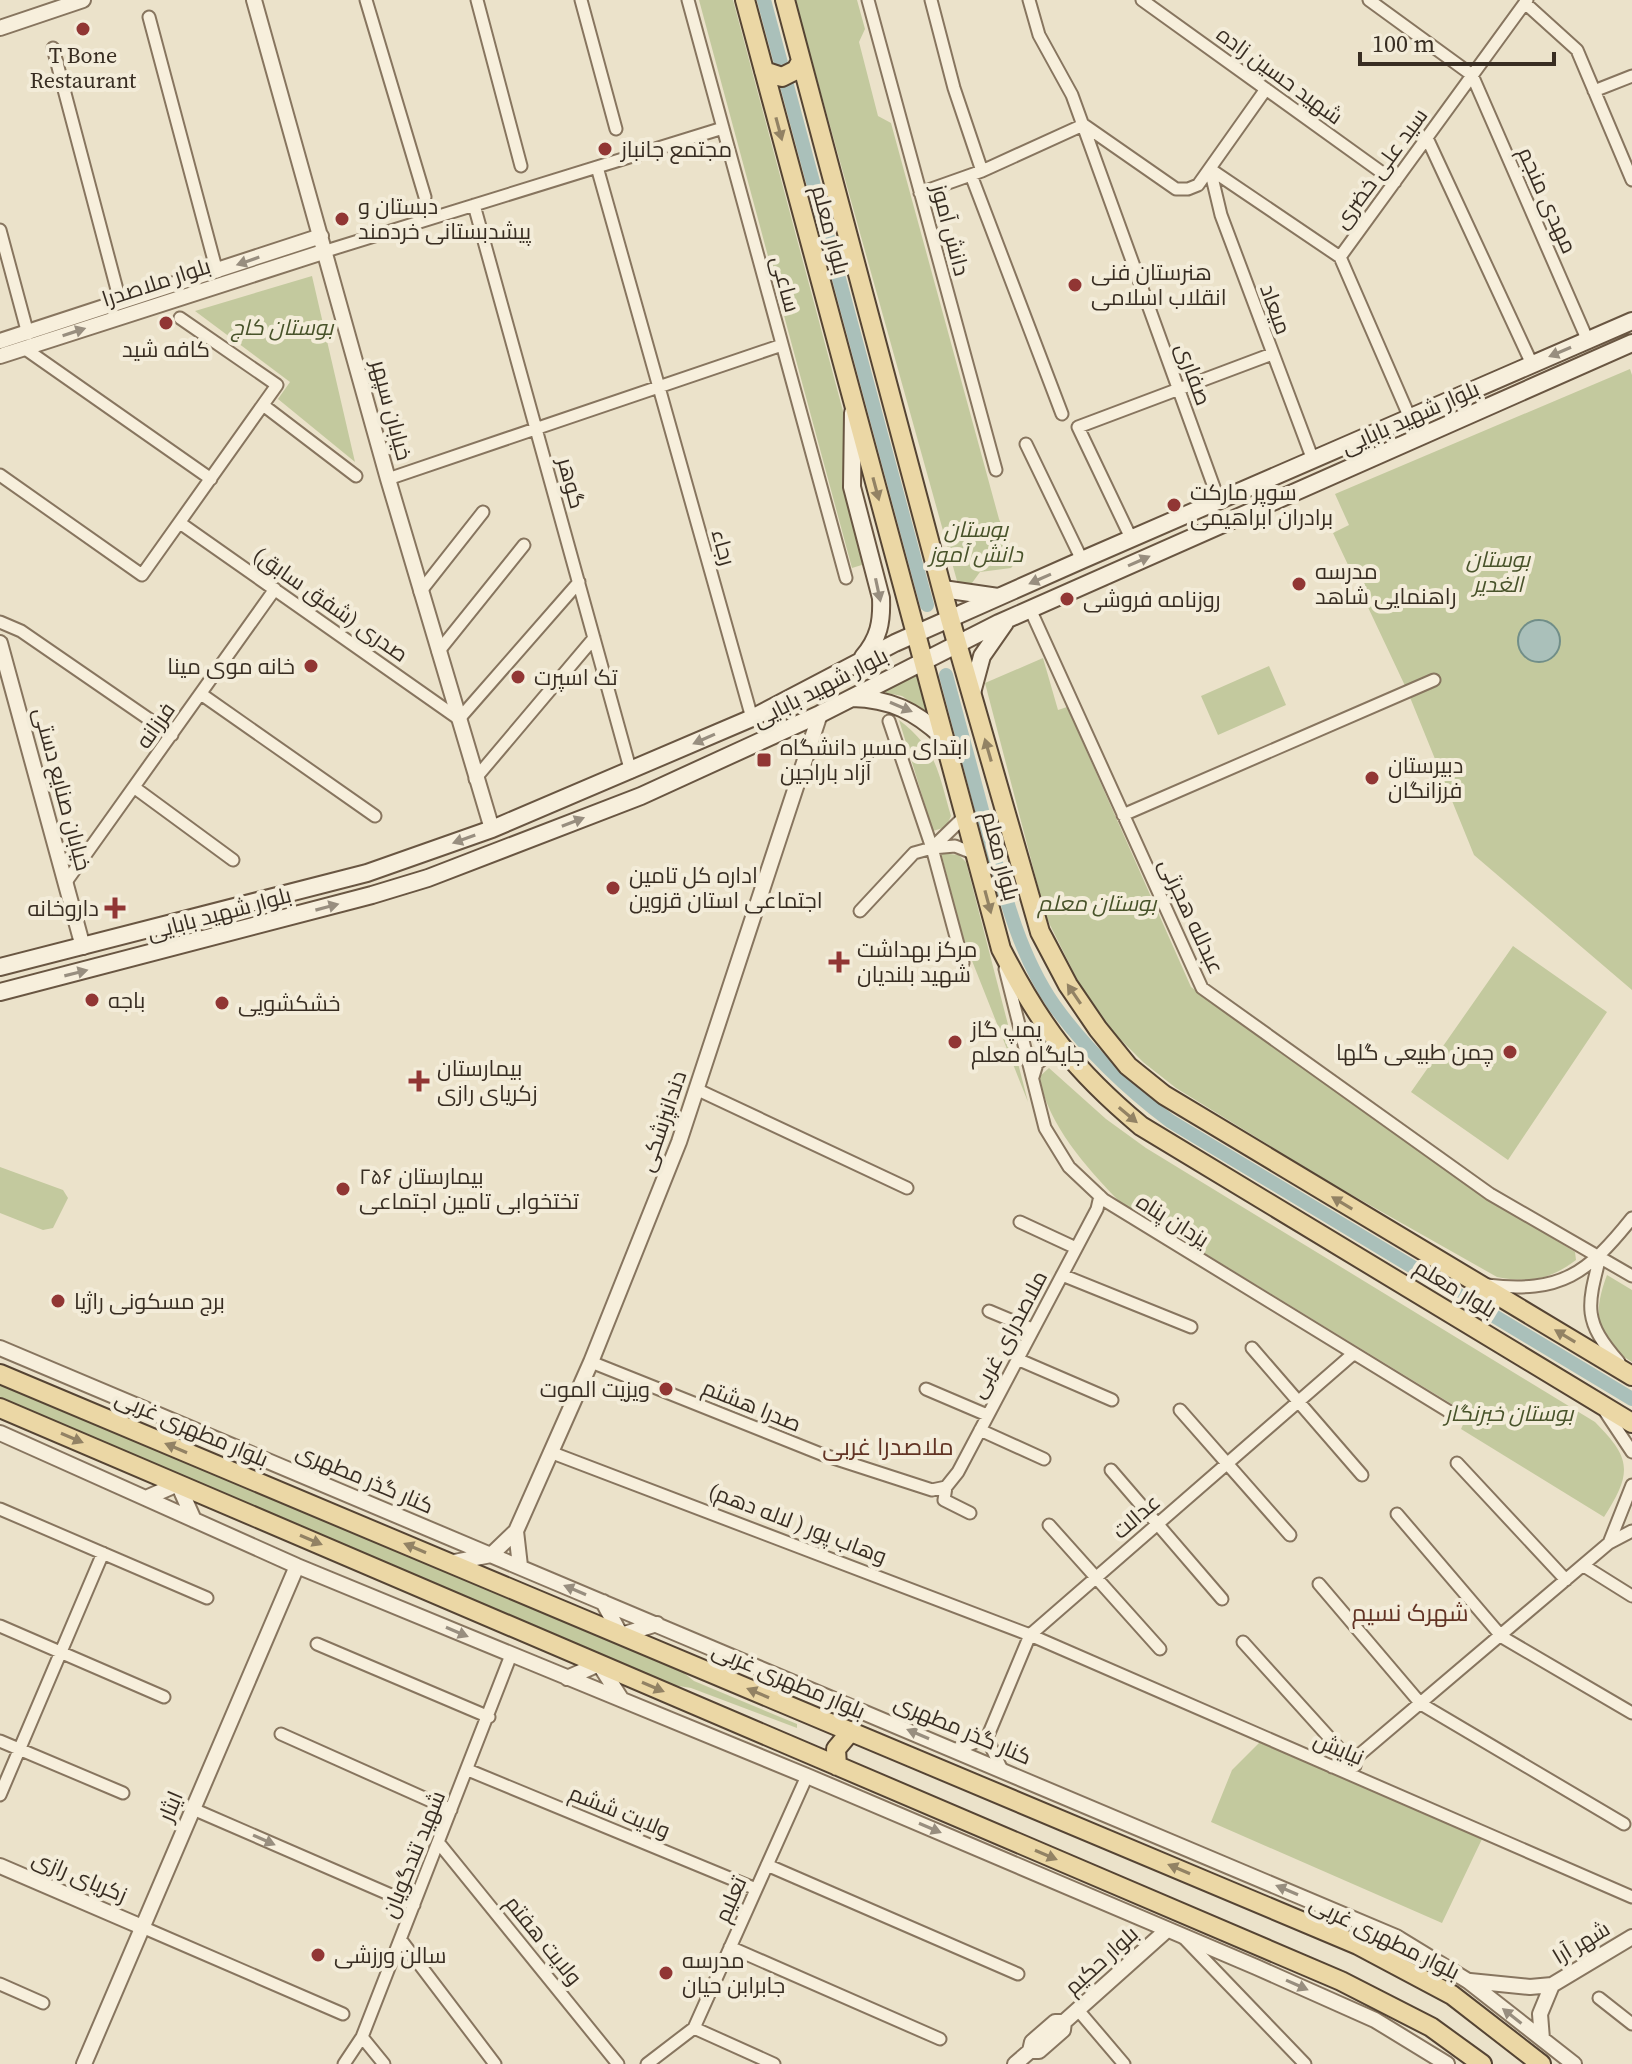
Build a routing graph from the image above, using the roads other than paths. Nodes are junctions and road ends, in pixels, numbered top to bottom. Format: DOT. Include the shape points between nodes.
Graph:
graph roads {
  1 [pos="83,0"];
  2 [pos="254,0"];
  3 [pos="366,0"];
  4 [pos="477,0"];
  5 [pos="581,0"];
  6 [pos="688,0"];
  7 [pos="745,0"];
  8 [pos="785,0"];
  9 [pos="868,0"];
  10 [pos="931,0"];
  11 [pos="1029,0"];
  12 [pos="1142,0"];
  13 [pos="1369,0"];
  14 [pos="1526,1"];
  15 [pos="48,6"];
  16 [pos="149,17"];
  17 [pos="0,28"];
  18 [pos="53,48"];
  19 [pos="801,61"];
  20 [pos="764,71"];
  21 [pos="1472,75"];
  22 [pos="1632,76"];
  23 [pos="1266,89"];
  24 [pos="1594,91"];
  25 [pos="1083,125"];
  26 [pos="723,128"];
  27 [pos="616,129"];
  28 [pos="1427,138"];
  29 [pos="521,166"];
  30 [pos="597,167"];
  31 [pos="1210,169"];
  32 [pos="976,173"];
  33 [pos="1632,180"];
  34 [pos="1395,182"];
  35 [pos="920,193"];
  36 [pos="425,197"];
  37 [pos="474,205"];
  38 [pos="0,230"];
  39 [pos="324,243"];
  40 [pos="1340,257"];
  41 [pos="217,272"];
  42 [pos="120,301"];
  43 [pos="180,318"];
  44 [pos="1632,321"];
  45 [pos="0,341"];
  46 [pos="26,341"];
  47 [pos="1588,341"];
  48 [pos="1632,343"];
  49 [pos="782,345"];
  50 [pos="1272,354"];
  51 [pos="0,356"];
  52 [pos="1532,364"];
  53 [pos="658,387"];
  54 [pos="1179,390"];
  55 [pos="853,403"];
  56 [pos="263,405"];
  57 [pos="1062,414"];
  58 [pos="1410,418"];
  59 [pos="536,429"];
  60 [pos="1026,444"];
  61 [pos="1313,460"];
  62 [pos="996,470"];
  63 [pos="0,475"];
  64 [pos="356,476"];
  65 [pos="211,479"];
  66 [pos="388,479"];
  67 [pos="1219,501"];
  68 [pos="483,512"];
  69 [pos="180,523"];
  70 [pos="1131,538"];
  71 [pos="524,545"];
  72 [pos="1082,560"];
  73 [pos="846,578"];
  74 [pos="579,582"];
  75 [pos="275,589"];
  76 [pos="943,589"];
  77 [pos="420,592"];
  78 [pos="999,597"];
  79 [pos="1030,609"];
  80 [pos="950,619"];
  81 [pos="1008,619"];
  82 [pos="0,622"];
  83 [pos="915,635"];
  84 [pos="594,638"];
  85 [pos="0,643"];
  86 [pos="957,643"];
  87 [pos="438,652"];
  88 [pos="922,660"];
  89 [pos="850,667"];
  90 [pos="1434,680"];
  91 [pos="972,693"];
  92 [pos="201,694"];
  93 [pos="851,698"];
  94 [pos="820,714"];
  95 [pos="752,718"];
  96 [pos="459,719"];
  97 [pos="889,721"];
  98 [pos="172,735"];
  99 [pos="943,737"];
  100 [pos="631,772"];
  101 [pos="475,779"];
  102 [pos="135,788"];
  103 [pos="1123,815"];
  104 [pos="375,816"];
  105 [pos="965,816"];
  106 [pos="492,829"];
  107 [pos="932,848"];
  108 [pos="975,854"];
  109 [pos="233,860"];
  110 [pos="66,882"];
  111 [pos="860,911"];
  112 [pos="83,947"];
  113 [pos="1001,949"];
  114 [pos="963,963"];
  115 [pos="0,967"];
  116 [pos="0,992"];
  117 [pos="1070,1061"];
  118 [pos="1032,1078"];
  119 [pos="696,1089"];
  120 [pos="907,1188"];
  121 [pos="1100,1196"];
  122 [pos="1632,1218"];
  123 [pos="1020,1222"];
  124 [pos="1076,1248"];
  125 [pos="1600,1257"];
  126 [pos="1062,1275"];
  127 [pos="1632,1276"];
  128 [pos="1478,1284"];
  129 [pos="989,1311"];
  130 [pos="1191,1327"];
  131 [pos="1032,1329"];
  132 [pos="0,1348"];
  133 [pos="1252,1348"];
  134 [pos="1353,1354"];
  135 [pos="1017,1359"];
  136 [pos="591,1362"];
  137 [pos="0,1374"];
  138 [pos="1632,1375"];
  139 [pos="926,1389"];
  140 [pos="1112,1400"];
  141 [pos="1300,1400"];
  142 [pos="1595,1401"];
  143 [pos="0,1408"];
  144 [pos="1180,1410"];
  145 [pos="987,1415"];
  146 [pos="1458,1417"];
  147 [pos="1632,1423"];
  148 [pos="980,1430"];
  149 [pos="0,1433"];
  150 [pos="550,1452"];
  151 [pos="1632,1452"];
  152 [pos="1044,1459"];
  153 [pos="1457,1463"];
  154 [pos="1226,1465"];
  155 [pos="1111,1470"];
  156 [pos="1362,1475"];
  157 [pos="178,1484"];
  158 [pos="1632,1485"];
  159 [pos="946,1487"];
  160 [pos="146,1498"];
  161 [pos="0,1509"];
  162 [pos="970,1513"];
  163 [pos="1397,1514"];
  164 [pos="194,1520"];
  165 [pos="1158,1523"];
  166 [pos="1049,1525"];
  167 [pos="516,1531"];
  168 [pos="1632,1531"];
  169 [pos="1290,1535"];
  170 [pos="1609,1543"];
  171 [pos="103,1553"];
  172 [pos="491,1555"];
  173 [pos="449,1563"];
  174 [pos="297,1566"];
  175 [pos="520,1566"];
  176 [pos="1584,1566"];
  177 [pos="1096,1578"];
  178 [pos="1566,1580"];
  179 [pos="1319,1584"];
  180 [pos="1632,1596"];
  181 [pos="207,1598"];
  182 [pos="1222,1599"];
  183 [pos="603,1602"];
  184 [pos="657,1624"];
  185 [pos="0,1626"];
  186 [pos="621,1635"];
  187 [pos="1030,1635"];
  188 [pos="1502,1637"];
  189 [pos="1243,1642"];
  190 [pos="317,1644"];
  191 [pos="1160,1649"];
  192 [pos="61,1652"];
  193 [pos="511,1655"];
  194 [pos="599,1664"];
  195 [pos="567,1678"];
  196 [pos="164,1697"];
  197 [pos="622,1700"];
  198 [pos="1421,1704"];
  199 [pos="805,1712"];
  200 [pos="1632,1713"];
  201 [pos="489,1717"];
  202 [pos="851,1731"];
  203 [pos="281,1734"];
  204 [pos="987,1738"];
  205 [pos="0,1741"];
  206 [pos="790,1745"];
  207 [pos="20,1749"];
  208 [pos="954,1750"];
  209 [pos="1352,1761"];
  210 [pos="837,1766"];
  211 [pos="1332,1767"];
  212 [pos="468,1770"];
  213 [pos="1002,1770"];
  214 [pos="807,1776"];
  215 [pos="1366,1782"];
  216 [pos="123,1793"];
  217 [pos="0,1795"];
  218 [pos="1082,1803"];
  219 [pos="1033,1808"];
  220 [pos="193,1809"];
  221 [pos="451,1810"];
  222 [pos="1624,1824"];
  223 [pos="995,1833"];
  224 [pos="438,1842"];
  225 [pos="767,1865"];
  226 [pos="0,1866"];
  227 [pos="1031,1871"];
  228 [pos="756,1889"];
  229 [pos="1632,1897"];
  230 [pos="414,1905"];
  231 [pos="142,1927"];
  232 [pos="1174,1933"];
  233 [pos="1632,1937"];
  234 [pos="401,1940"];
  235 [pos="730,1947"];
  236 [pos="1293,1961"];
  237 [pos="1256,1967"];
  238 [pos="1018,1974"];
  239 [pos="1468,1981"];
  240 [pos="0,1984"];
  241 [pos="1552,1985"];
  242 [pos="1599,1998"];
  243 [pos="43,2003"];
  244 [pos="1078,2010"];
  245 [pos="343,2014"];
  246 [pos="1632,2024"];
  247 [pos="694,2028"];
  248 [pos="362,2037"];
  249 [pos="940,2039"];
  250 [pos="1542,2039"];
  251 [pos="1023,2060"];
  252 [pos="650,2063"];
  253 [pos="84,2064"];
  254 [pos="344,2064"];
  255 [pos="384,2064"];
  256 [pos="495,2064"];
  257 [pos="618,2064"];
  258 [pos="774,2064"];
  259 [pos="1124,2064"];
  260 [pos="1305,2064"];
  261 [pos="1447,2064"];
  262 [pos="1482,2064"];
  263 [pos="1541,2064"];
  264 [pos="1574,2064"];
  1 -- 15 [label="street"];
  2 -- 39 [label="street, خیابان سپهر"];
  3 -- 36 [label="street"];
  4 -- 29 [label="street"];
  5 -- 27 [label="street"];
  6 -- 26 [label="street, ساعی"];
  7 -- 20 [label="main road, بلوار معلم"];
  8 -- 19 [label="main road, بلوار معلم"];
  9 -- 35 [label="street, دانش آموز"];
  10 -- 32 [label="street"];
  11 -- 25 [label="street, صفاری" via="1039,35"];
  12 -- 23 [label="street, شهید حسین زاده"];
  13 -- 21 [label="street"];
  14 -- 21 [label="street, سید علی خضری"];
  14 -- 24 [label="street" via="1577,50"];
  15 -- 17 [label="street"];
  16 -- 41 [label="street"];
  18 -- 42 [label="street"];
  19 -- 20 [label="main road" via="782,77"];
  19 -- 76 [label="main road, بلوار معلم"];
  20 -- 55 [label="main road, بلوار معلم, one-way"];
  21 -- 28 [label="street, سید علی خضری"];
  21 -- 47 [label="street, مهدی منجم"];
  22 -- 24 [label="street"];
  23 -- 31 [label="street"];
  23 -- 34 [label="street, شهید حسین زاده"];
  24 -- 33 [label="street"];
  25 -- 31 [label="street" via="1176,189 1198,185"];
  25 -- 32 [label="street"];
  25 -- 54 [label="street, صفاری"];
  26 -- 30 [label="street"];
  26 -- 49 [label="street, ساعی"];
  28 -- 34 [label="street, سید علی خضری"];
  28 -- 52 [label="street"];
  30 -- 37 [label="street"];
  30 -- 53 [label="street, رجاء"];
  31 -- 40 [label="street"];
  31 -- 50 [label="street, میعاد" via="1221,215"];
  32 -- 35 [label="street"];
  32 -- 57 [label="street"];
  34 -- 40 [label="street, سید علی خضری"];
  35 -- 62 [label="street, دانش آموز"];
  37 -- 39 [label="street"];
  37 -- 59 [label="street, گوهر"];
  38 -- 46 [label="street"];
  39 -- 41 [label="street, بلوار ملاصدرا, one-way"];
  46 -- 39 [label="street, بلوار ملاصدرا, one-way"];
  39 -- 66 [label="street, خیابان سپهر"];
  40 -- 58 [label="street, سید علی خضری"];
  41 -- 42 [label="street, بلوار ملاصدرا"];
  42 -- 46 [label="street, بلوار ملاصدرا"];
  43 -- 56 [label="street" via="277,385"];
  44 -- 47 [label="main road, بلوار شهید بابایی"];
  45 -- 46 [label="street, بلوار ملاصدرا"];
  46 -- 51 [label="street, بلوار ملاصدرا"];
  46 -- 65 [label="street"];
  47 -- 52 [label="main road, بلوار شهید بابایی, one-way"];
  79 -- 48 [label="main road, بلوار شهید بابایی, one-way"];
  49 -- 53 [label="street"];
  49 -- 73 [label="street, ساعی"];
  50 -- 54 [label="street"];
  50 -- 61 [label="street, میعاد"];
  52 -- 58 [label="main road, بلوار شهید بابایی"];
  53 -- 59 [label="street"];
  53 -- 95 [label="street, رجاء"];
  54 -- 67 [label="street, صفاری"];
  54 -- 70 [label="street" via="1078,427"];
  55 -- 83 [label="main road, بلوار معلم, one-way"];
  55 -- 89 [label="main road, one-way" via="852,487 882,615 875,642"];
  56 -- 64 [label="street"];
  56 -- 65 [label="street"];
  58 -- 61 [label="main road, بلوار شهید بابایی"];
  59 -- 66 [label="street"];
  59 -- 74 [label="street, گوهر"];
  60 -- 72 [label="street"];
  61 -- 67 [label="main road, بلوار شهید بابایی"];
  63 -- 69 [label="street" via="142,575"];
  65 -- 69 [label="street"];
  66 -- 77 [label="street, خیابان سپهر"];
  67 -- 70 [label="main road, بلوار شهید بابایی"];
  68 -- 77 [label="street"];
  69 -- 75 [label="street, صدری (شفق سابق)"];
  70 -- 72 [label="main road, بلوار شهید بابایی"];
  71 -- 87 [label="street"];
  72 -- 78 [label="main road, بلوار شهید بابایی, one-way"];
  74 -- 84 [label="street, گوهر"];
  74 -- 96 [label="street"];
  75 -- 92 [label="street, فرزانه"];
  75 -- 96 [label="street, صدری (شفق سابق)"];
  76 -- 78 [label="main road"];
  76 -- 80 [label="main road, بلوار معلم"];
  77 -- 87 [label="street, خیابان سپهر"];
  78 -- 80 [label="main road, بلوار شهید بابایی"];
  79 -- 81 [label="main road, بلوار شهید بابایی"];
  79 -- 103 [label="street, عبدلله هجرتی"];
  80 -- 83 [label="main road, بلوار شهید بابایی"];
  80 -- 86 [label="main road, بلوار معلم"];
  81 -- 86 [label="main road, بلوار شهید بابایی"];
  81 -- 91 [label="main road" via="982,656"];
  82 -- 98 [label="street" via="21,631"];
  83 -- 88 [label="main road, بلوار معلم"];
  83 -- 89 [label="main road, بلوار شهید بابایی"];
  84 -- 100 [label="street, گوهر"];
  84 -- 101 [label="street"];
  85 -- 110 [label="street, خیابان صنایع دستی"];
  86 -- 88 [label="main road, بلوار شهید بابایی"];
  86 -- 91 [label="main road, بلوار معلم"];
  87 -- 96 [label="street, خیابان سپهر"];
  88 -- 93 [label="main road, بلوار شهید بابایی"];
  88 -- 99 [label="main road, بلوار معلم"];
  89 -- 95 [label="main road, بلوار شهید بابایی"];
  90 -- 103 [label="street"];
  128 -- 91 [label="main road, بلوار معلم, one-way" via="1200,1119 1128,1066 1068,985 1040,932"];
  92 -- 98 [label="street, فرزانه"];
  92 -- 104 [label="street"];
  93 -- 94 [label="main road, بلوار شهید بابایی"];
  93 -- 99 [label="main road, one-way" via="901,706"];
  116 -- 94 [label="main road, بلوار شهید بابایی, one-way" via="428,878 641,796"];
  94 -- 119 [label="street, دندانپزشکی"];
  95 -- 100 [label="main road, بلوار شهید بابایی, one-way"];
  96 -- 101 [label="street, خیابان سپهر"];
  97 -- 107 [label="street"];
  98 -- 102 [label="street, فرزانه"];
  99 -- 105 [label="main road, بلوار معلم"];
  100 -- 106 [label="main road, بلوار شهید بابایی"];
  101 -- 106 [label="street, خیابان سپهر"];
  102 -- 109 [label="street"];
  102 -- 110 [label="street, فرزانه"];
  103 -- 125 [label="street, عبدلله هجرتی" via="1202,988 1490,1194"];
  105 -- 107 [label="street"];
  105 -- 108 [label="main road, بلوار معلم"];
  106 -- 112 [label="main road, بلوار شهید بابایی, one-way" via="367,873"];
  107 -- 108 [label="street" via="955,846"];
  107 -- 111 [label="street" via="914,853"];
  107 -- 114 [label="street"];
  108 -- 113 [label="main road, بلوار معلم, one-way"];
  110 -- 112 [label="street, خیابان صنایع دستی"];
  112 -- 115 [label="main road, بلوار شهید بابایی"];
  113 -- 117 [label="main road, بلوار معلم" via="1031,1007"];
  113 -- 118 [label="street, یزدان پناه"];
  117 -- 118 [label="street" via="1048,1055"];
  117 -- 142 [label="main road, بلوار معلم, one-way" via="1141,1126"];
  118 -- 121 [label="street, یزدان پناه" via="1045,1128 1069,1167"];
  119 -- 120 [label="street"];
  119 -- 136 [label="street, دندانپزشکی"];
  121 -- 124 [label="street, ملاصدرای غربی"];
  121 -- 134 [label="street, یزدان پناه"];
  122 -- 125 [label="street"];
  123 -- 124 [label="street"];
  124 -- 126 [label="street, ملاصدرای غربی"];
  125 -- 127 [label="street, عبدلله هجرتی"];
  125 -- 128 [label="street" via="1559,1281 1535,1288"];
  125 -- 138 [label="street" via="1588,1306 1590,1321"];
  126 -- 130 [label="street"];
  126 -- 131 [label="street, ملاصدرای غربی"];
  138 -- 128 [label="main road, بلوار معلم, one-way"];
  129 -- 131 [label="street"];
  131 -- 135 [label="street, ملاصدرای غربی"];
  132 -- 172 [label="street, کنار گذر مطهری"];
  133 -- 141 [label="street"];
  134 -- 141 [label="street, عدالت"];
  134 -- 146 [label="street, یزدان پناه"];
  135 -- 140 [label="street"];
  135 -- 145 [label="street, ملاصدرای غربی"];
  136 -- 150 [label="street, دندانپزشکی"];
  136 -- 159 [label="street, صدرا هشتم" via="821,1454 932,1490"];
  173 -- 137 [label="main road, بلوار مطهری غربی, one-way"];
  139 -- 145 [label="street"];
  141 -- 154 [label="street, عدالت"];
  141 -- 156 [label="street"];
  142 -- 147 [label="main road, بلوار معلم"];
  142 -- 151 [label="street"];
  143 -- 157 [label="main road, one-way"];
  144 -- 154 [label="street"];
  145 -- 148 [label="street, ملاصدرای غربی"];
  148 -- 152 [label="street"];
  148 -- 159 [label="street, ملاصدرای غربی"];
  149 -- 160 [label="street"];
  150 -- 167 [label="street, دندانپزشکی"];
  150 -- 187 [label="street, وهاب پور ( لاله دهم)"];
  153 -- 178 [label="street"];
  154 -- 165 [label="street, عدالت"];
  154 -- 169 [label="street"];
  155 -- 165 [label="street"];
  157 -- 160 [label="street"];
  157 -- 164 [label="street"];
  157 -- 194 [label="main road, one-way"];
  158 -- 170 [label="street"];
  159 -- 162 [label="street" via="944,1500"];
  160 -- 164 [label="street"];
  161 -- 171 [label="street"];
  163 -- 188 [label="street"];
  164 -- 174 [label="street"];
  165 -- 177 [label="street, عدالت"];
  165 -- 182 [label="street"];
  166 -- 177 [label="street"];
  167 -- 172 [label="street, دندانپزشکی"];
  167 -- 175 [label="street, دندانپزشکی"];
  168 -- 170 [label="street"];
  170 -- 176 [label="street"];
  171 -- 181 [label="street"];
  171 -- 192 [label="street"];
  172 -- 173 [label="street"];
  172 -- 175 [label="street, کنار گذر مطهری"];
  173 -- 186 [label="main road, بلوار مطهری غربی"];
  174 -- 193 [label="street, one-way"];
  174 -- 220 [label="street, ایثار"];
  183 -- 175 [label="street, کنار گذر مطهری, one-way"];
  176 -- 178 [label="street"];
  176 -- 180 [label="street"];
  177 -- 187 [label="street, عدالت"];
  177 -- 191 [label="street"];
  178 -- 188 [label="street"];
  179 -- 198 [label="street"];
  183 -- 184 [label="street, کنار گذر مطهری"];
  183 -- 186 [label="street"];
  184 -- 186 [label="street"];
  208 -- 184 [label="street, کنار گذر مطهری, one-way"];
  185 -- 192 [label="street"];
  199 -- 186 [label="main road, بلوار مطهری غربی, one-way"];
  187 -- 204 [label="street, عدالت"];
  187 -- 211 [label="street, نيايش"];
  188 -- 198 [label="street"];
  188 -- 200 [label="street"];
  189 -- 209 [label="street"];
  190 -- 201 [label="street"];
  192 -- 196 [label="street"];
  192 -- 207 [label="street"];
  193 -- 195 [label="street"];
  193 -- 201 [label="street, شهید تندگویان"];
  194 -- 195 [label="street"];
  194 -- 197 [label="street"];
  194 -- 206 [label="main road, one-way"];
  195 -- 197 [label="street"];
  197 -- 214 [label="street"];
  198 -- 209 [label="street"];
  198 -- 222 [label="street"];
  199 -- 202 [label="main road, بلوار مطهری غربی"];
  199 -- 206 [label="main road" via="807,1733"];
  201 -- 212 [label="street, شهید تندگویان"];
  202 -- 210 [label="main road" via="836,1749"];
  202 -- 219 [label="main road, بلوار مطهری غربی"];
  203 -- 221 [label="street"];
  204 -- 208 [label="street"];
  204 -- 213 [label="street"];
  205 -- 207 [label="street"];
  206 -- 210 [label="main road"];
  207 -- 216 [label="street"];
  207 -- 217 [label="street"];
  208 -- 213 [label="street, کنار گذر مطهری"];
  209 -- 211 [label="street"];
  209 -- 215 [label="street"];
  210 -- 223 [label="main road"];
  211 -- 215 [label="street, نيايش"];
  212 -- 221 [label="street, شهید تندگویان"];
  212 -- 228 [label="street, ولایت ششم"];
  213 -- 218 [label="street, کنار گذر مطهری"];
  214 -- 225 [label="street, تعلیم"];
  214 -- 227 [label="street, one-way"];
  215 -- 229 [label="street, نيايش"];
  218 -- 219 [label="street"];
  239 -- 218 [label="street, کنار گذر مطهری, one-way" via="1396,1937"];
  263 -- 219 [label="main road, بلوار مطهری غربی, one-way" via="1452,1995 1406,1968"];
  220 -- 230 [label="street, one-way"];
  220 -- 231 [label="street, ایثار"];
  221 -- 224 [label="street, شهید تندگویان"];
  223 -- 227 [label="street"];
  223 -- 236 [label="main road, one-way"];
  224 -- 230 [label="street, شهید تندگویان"];
  224 -- 257 [label="street, ولایت هفتم"];
  225 -- 228 [label="street, تعلیم"];
  225 -- 238 [label="street"];
  226 -- 231 [label="street, زکریای رازی"];
  227 -- 232 [label="street"];
  228 -- 235 [label="street, تعلیم"];
  230 -- 234 [label="street, شهید تندگویان"];
  231 -- 245 [label="street"];
  231 -- 253 [label="street, ایثار"];
  232 -- 237 [label="street"];
  232 -- 244 [label="street, بلوار حکیم"];
  232 -- 260 [label="street"];
  233 -- 241 [label="street, شهر آرا"];
  234 -- 248 [label="street, شهید تندگویان"];
  234 -- 256 [label="street"];
  235 -- 247 [label="street, تعلیم"];
  235 -- 249 [label="street"];
  236 -- 237 [label="street"];
  236 -- 262 [label="main road" via="1431,2027"];
  237 -- 261 [label="street, one-way" via="1375,2020"];
  239 -- 241 [label="street"];
  250 -- 239 [label="street, کنار گذر مطهری, one-way"];
  240 -- 243 [label="street"];
  241 -- 250 [label="street" via="1540,2014"];
  242 -- 246 [label="street"];
  244 -- 251 [label="street, بلوار حکیم" via="1032,2042"];
  244 -- 259 [label="street"];
  247 -- 252 [label="street, تعلیم"];
  247 -- 258 [label="street"];
  248 -- 254 [label="street, شهید تندگویان"];
  248 -- 255 [label="street"];
  250 -- 264 [label="street, کنار گذر مطهری"];
}
